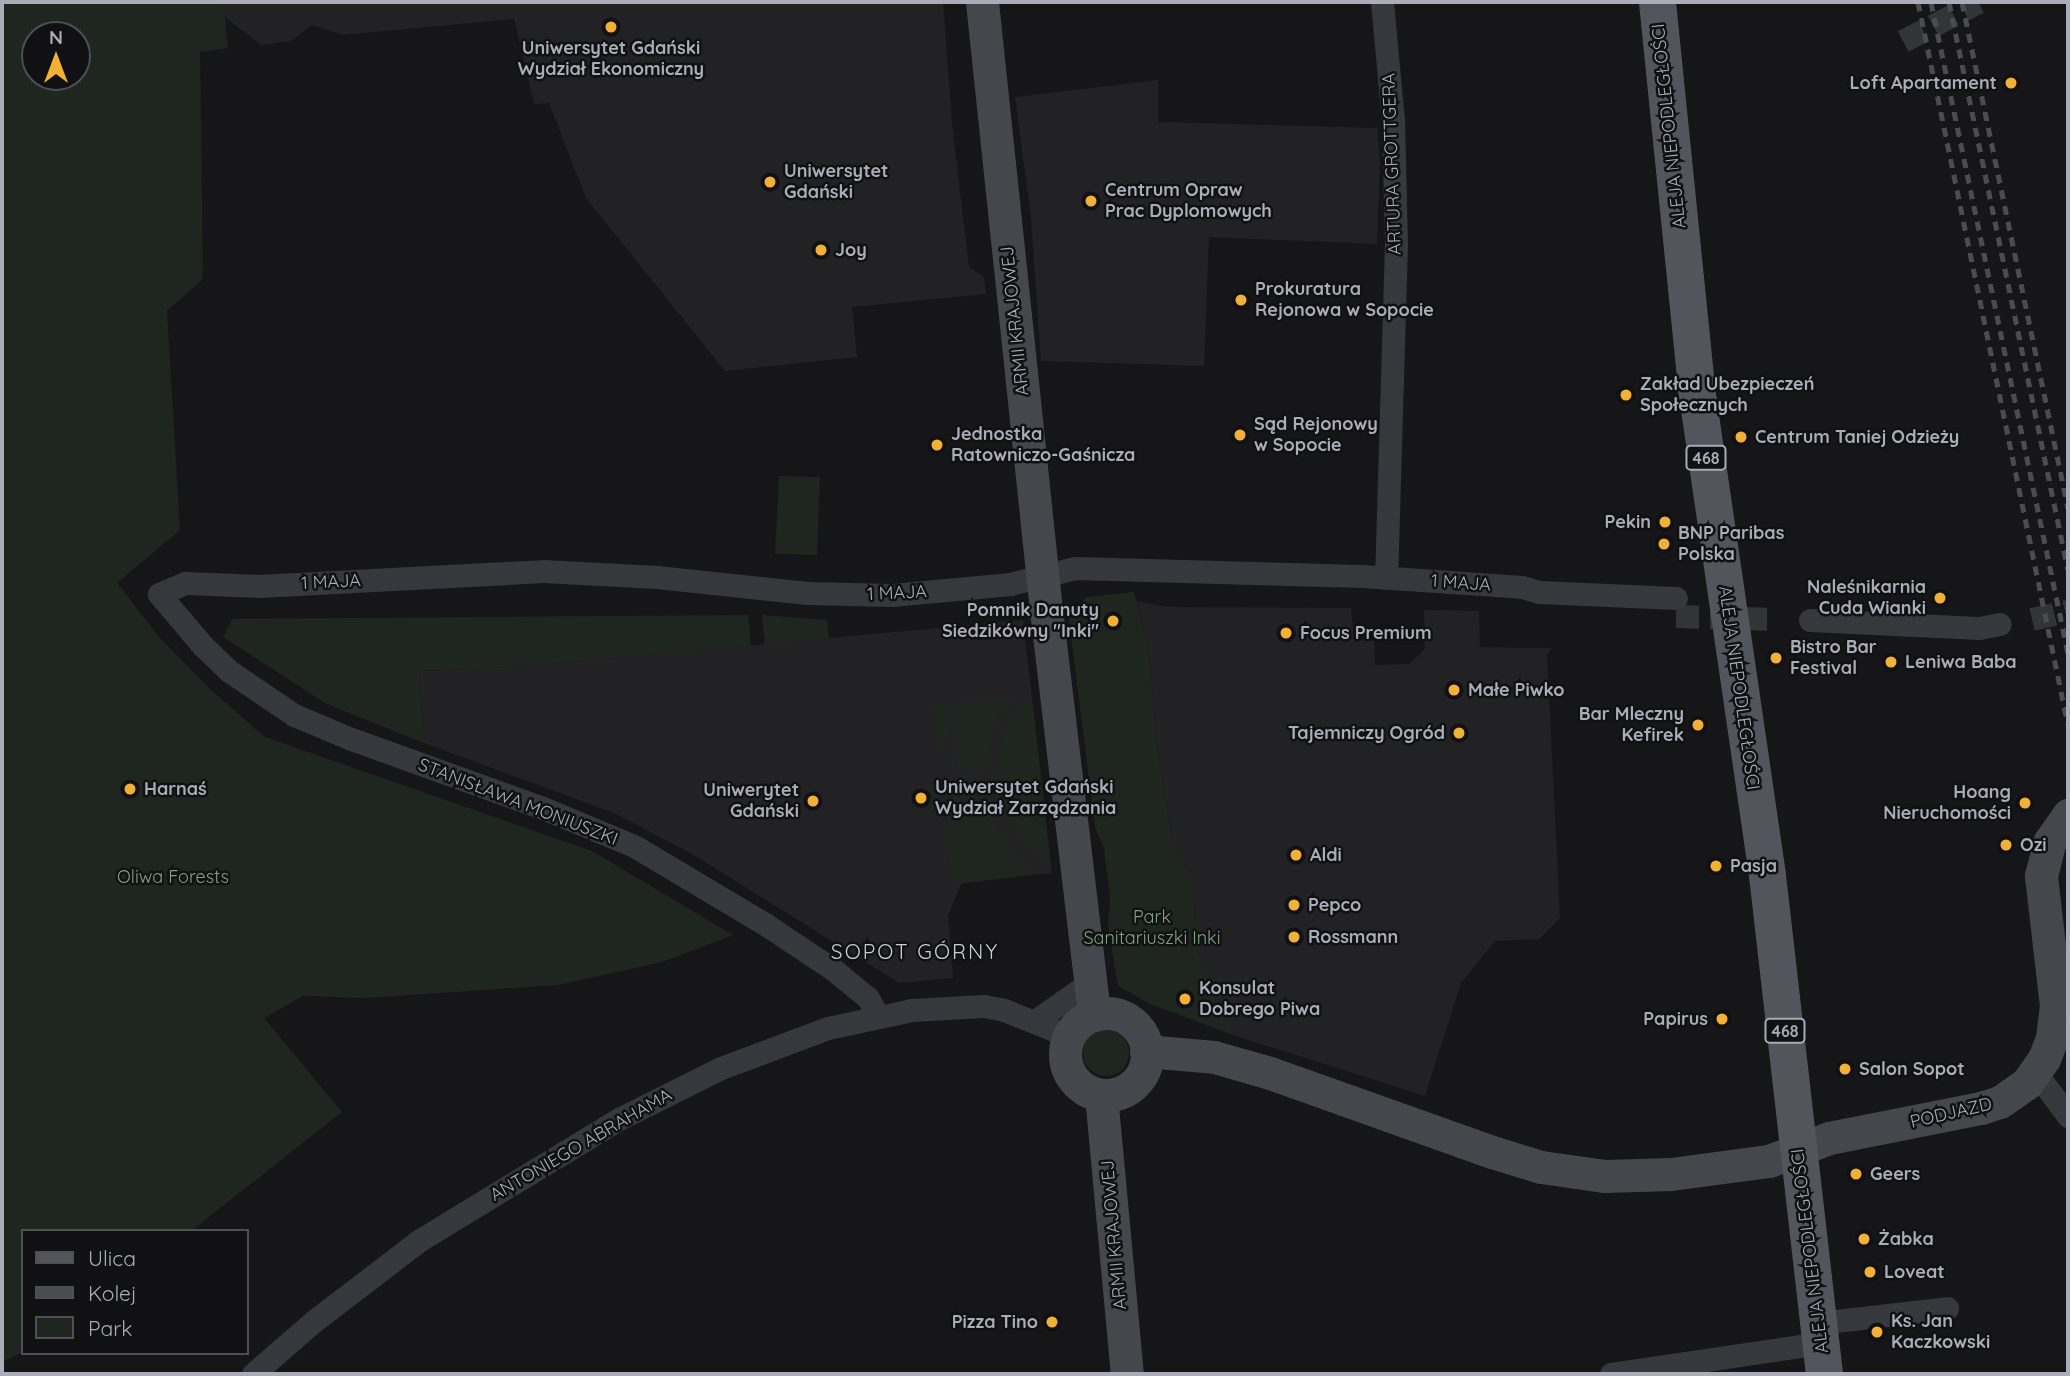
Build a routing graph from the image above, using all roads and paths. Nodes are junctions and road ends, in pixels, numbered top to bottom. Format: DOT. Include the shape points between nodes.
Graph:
graph roads {
  1 [pos="982,2"];
  2 [pos="1382,2"];
  3 [pos="1657,2"];
  4 [pos="1042,576"];
  5 [pos="1386,578"];
  6 [pos="159,594"];
  7 [pos="1676,598"];
  8 [pos="1810,620"];
  9 [pos="2000,624"];
  10 [pos="2068,815"];
  11 [pos="1089,983"];
  12 [pos="877,1015"];
  13 [pos="1035,1021"];
  14 [pos="1081,1026"];
  15 [pos="1146,1051"];
  16 [pos="2036,1073"];
  17 [pos="1101,1095"];
  18 [pos="2068,1116"];
  19 [pos="1798,1150"];
  20 [pos="1947,1308"];
  21 [pos="1821,1347"];
  22 [pos="253,1374"];
  23 [pos="1127,1374"];
  24 [pos="1611,1374"];
  1 -- 4 [label="street, ARMII KRAJOWEJ"];
  2 -- 5 [label="street, ARTURA GROTTGERA" via="1393,120 1396,244"];
  3 -- 19 [label="main road, ALEJA NIEPODLEGŁOŚCI / 468" via="1696,388 1766,875"];
  4 -- 5 [label="street, 1 MAJA" via="1075,568"];
  4 -- 6 [label="street, 1 MAJA" via="1010,584 892,595 807,593 610,573 543,571 259,586 185,583"];
  4 -- 11 [label="street, ARMII KRAJOWEJ"];
  5 -- 7 [label="street, 1 MAJA"];
  6 -- 12 [label="street, STANISŁAWA MONIUSZKI" via="229,671 294,715 634,846 834,970 868,998"];
  8 -- 9 [label="street" via="1979,628"];
  10 -- 16 [label="street, PODJAZD" via="2042,863 2056,1006 2052,1038"];
  11 -- 13 [label="street"];
  11 -- 14 [label="street, ARMII KRAJOWEJ"];
  12 -- 13 [label="street, ANTONIEGO ABRAHAMA" via="984,1006"];
  12 -- 22 [label="street, ANTONIEGO ABRAHAMA" via="721,1068 589,1136 420,1240"];
  13 -- 14 [label="street, ANTONIEGO ABRAHAMA"];
  14 -- 15 [label="street" via="1118,1015 1138,1029"];
  14 -- 17 [label="street" via="1065,1051 1066,1067 1086,1091"];
  15 -- 17 [label="street" via="1139,1079 1115,1095"];
  15 -- 19 [label="street, PODJAZD" via="1214,1057 1270,1073 1492,1152 1573,1173 1671,1174 1769,1161"];
  16 -- 18 [label="street"];
  16 -- 19 [label="street, PODJAZD" via="2016,1093 1981,1108 1829,1138"];
  17 -- 23 [label="street, ARMII KRAJOWEJ"];
  19 -- 21 [label="main road, ALEJA NIEPODLEGŁOŚCI / 468"];
  20 -- 21 [label="street"];
  21 -- 24 [label="street"];
}
